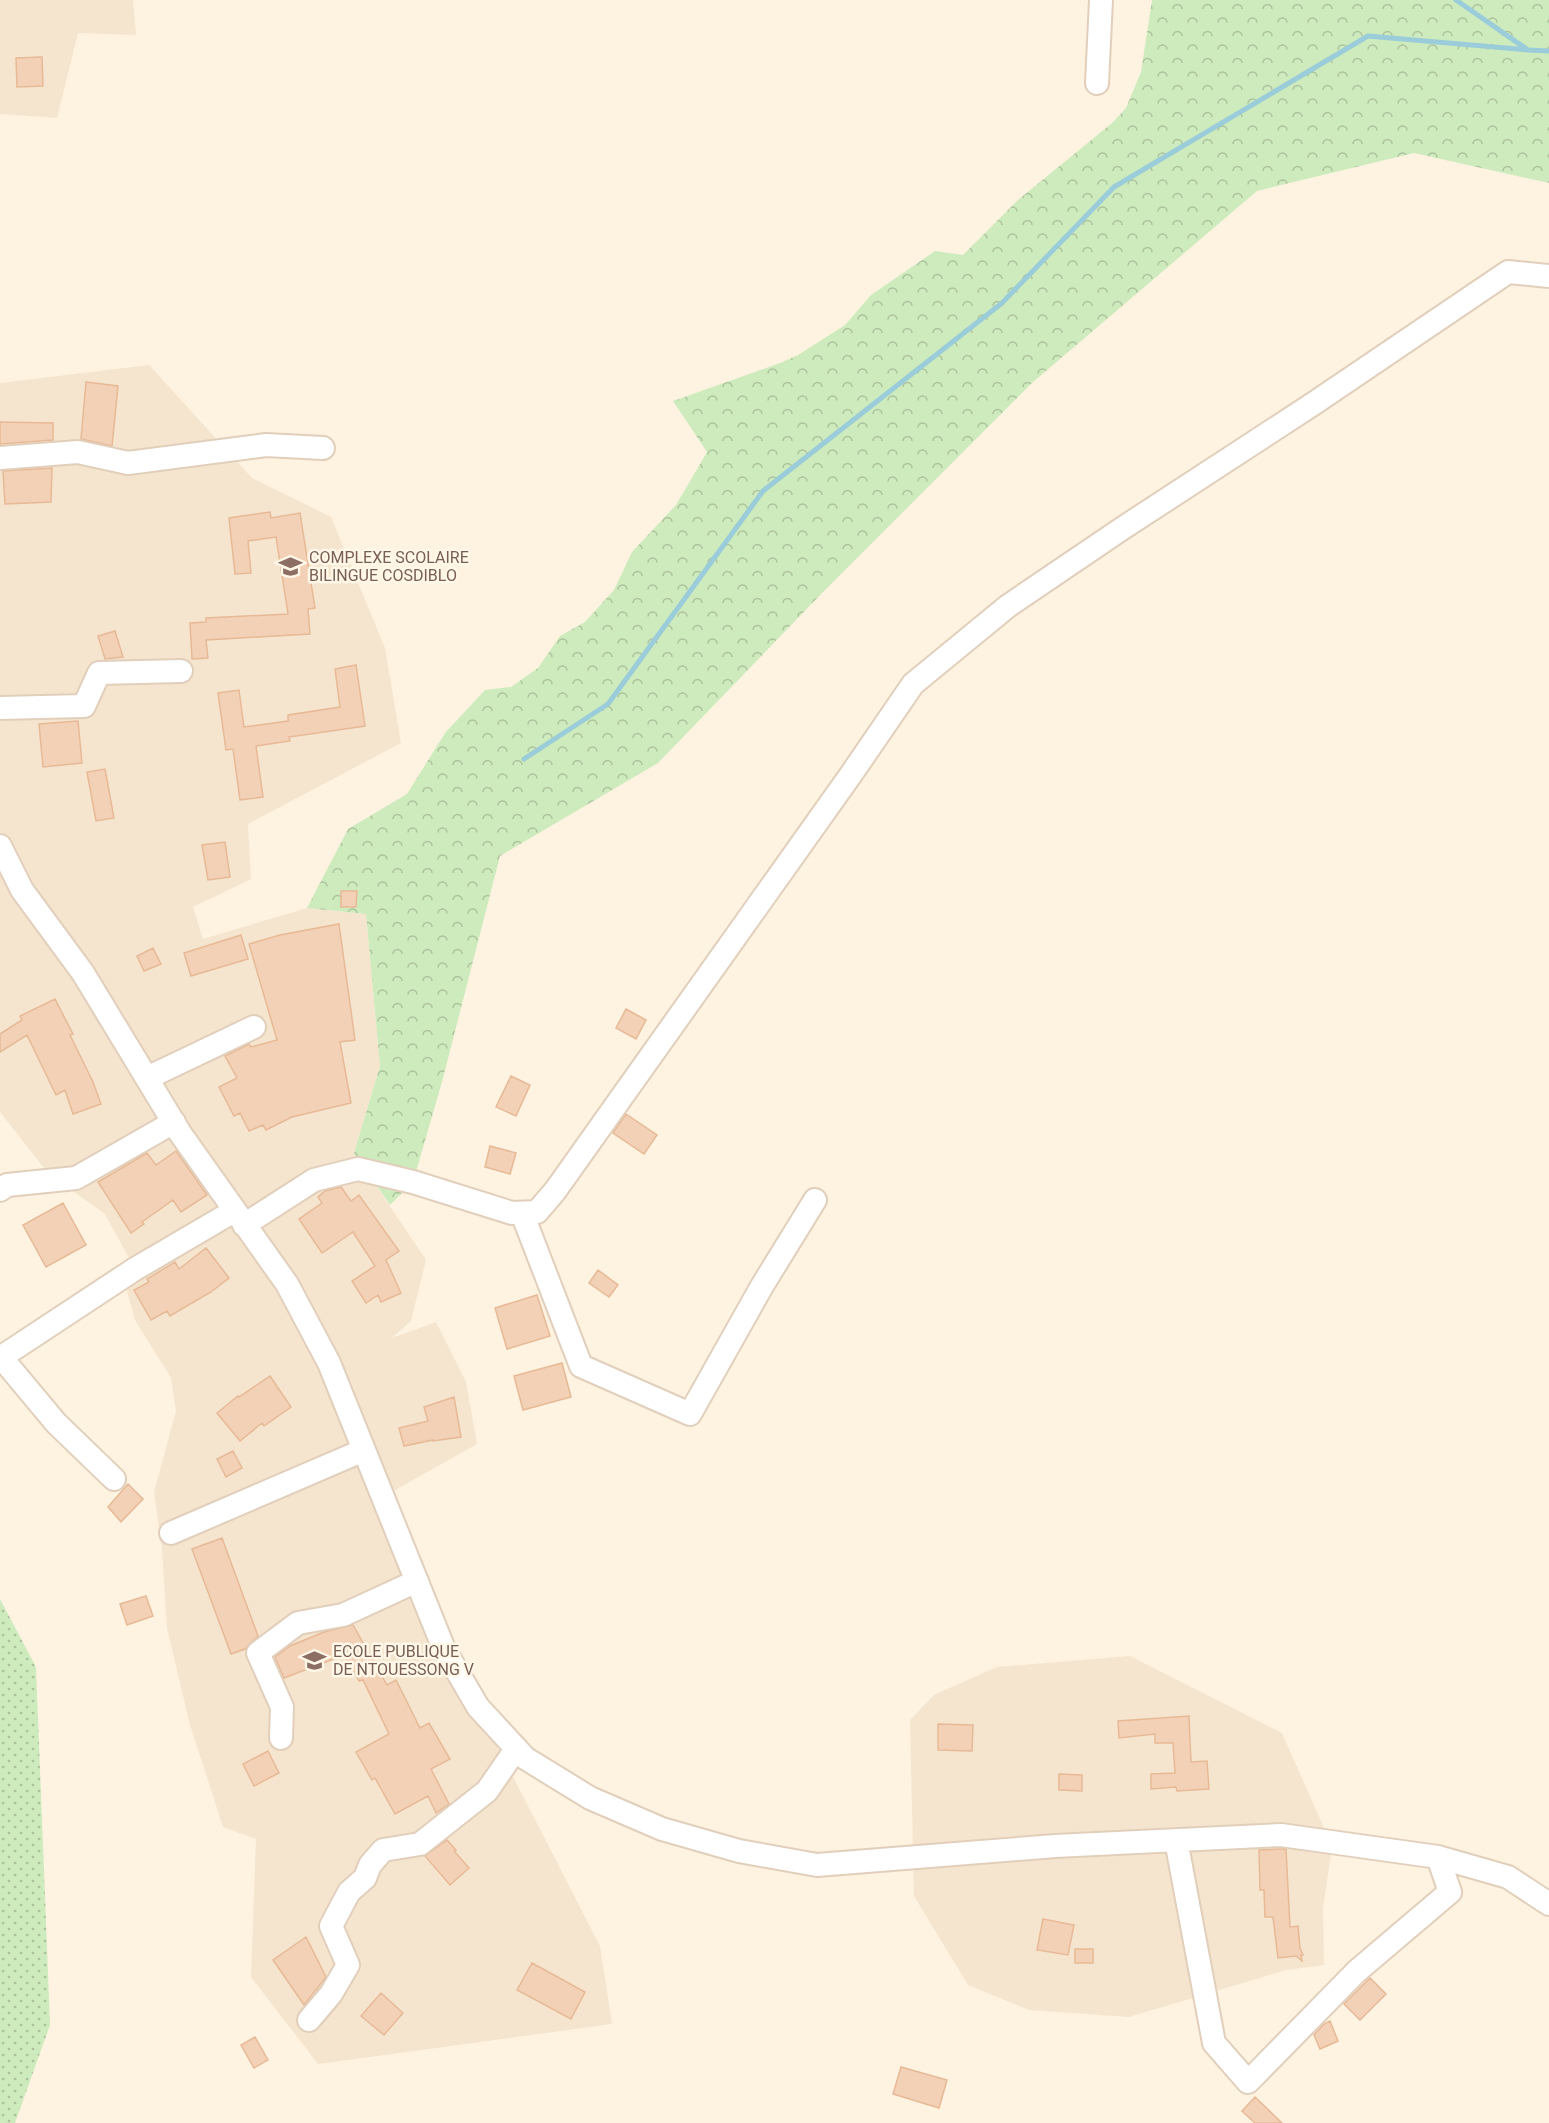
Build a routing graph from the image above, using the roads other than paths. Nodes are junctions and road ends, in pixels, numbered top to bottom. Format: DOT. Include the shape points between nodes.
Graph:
graph roads {
  1 [pos="1101,0"];
  2 [pos="1097,83"];
  3 [pos="1549,276"];
  4 [pos="323,448"];
  5 [pos="0,458"];
  6 [pos="181,671"];
  7 [pos="0,708"];
  8 [pos="0,846"];
  9 [pos="254,1026"];
  10 [pos="147,1078"];
  11 [pos="174,1122"];
  12 [pos="0,1190"];
  13 [pos="814,1200"];
  14 [pos="522,1213"];
  15 [pos="239,1218"];
  16 [pos="0,1358"];
  17 [pos="364,1450"];
  18 [pos="114,1479"];
  19 [pos="171,1533"];
  20 [pos="417,1581"];
  21 [pos="281,1738"];
  22 [pos="516,1749"];
  23 [pos="1176,1840"];
  24 [pos="1438,1857"];
  25 [pos="1549,1904"];
  26 [pos="309,2020"];
  1 -- 2 [label="street"];
  3 -- 14 [label="street" via="1508,272 1008,606 913,684 555,1191 537,1212"];
  4 -- 5 [label="street" via="266,445 128,463 78,452"];
  6 -- 7 [label="street" via="99,673 84,706"];
  8 -- 10 [label="street" via="22,890 84,973"];
  9 -- 10 [label="street"];
  10 -- 11 [label="street"];
  11 -- 12 [label="street" via="76,1178 8,1185"];
  11 -- 15 [label="street"];
  13 -- 14 [label="street" via="690,1414 581,1366"];
  14 -- 15 [label="street" via="358,1169 314,1180"];
  15 -- 16 [label="street" via="135,1269"];
  15 -- 17 [label="street" via="287,1284 329,1363"];
  16 -- 18 [label="street" via="56,1423"];
  17 -- 19 [label="street"];
  17 -- 20 [label="street"];
  20 -- 21 [label="street" via="343,1615 298,1623 258,1653 282,1707"];
  20 -- 22 [label="street" via="444,1649 478,1707"];
  22 -- 23 [label="street" via="590,1798 662,1829 739,1851 817,1865"];
  22 -- 26 [label="street" via="487,1791 420,1844 383,1850 370,1865 331,1926 348,1965"];
  23 -- 24 [label="street" via="1281,1834"];
  23 -- 24 [label="street" via="1214,2043 1248,2082 1356,1971 1449,1892"];
  24 -- 25 [label="street" via="1508,1878"];
}
